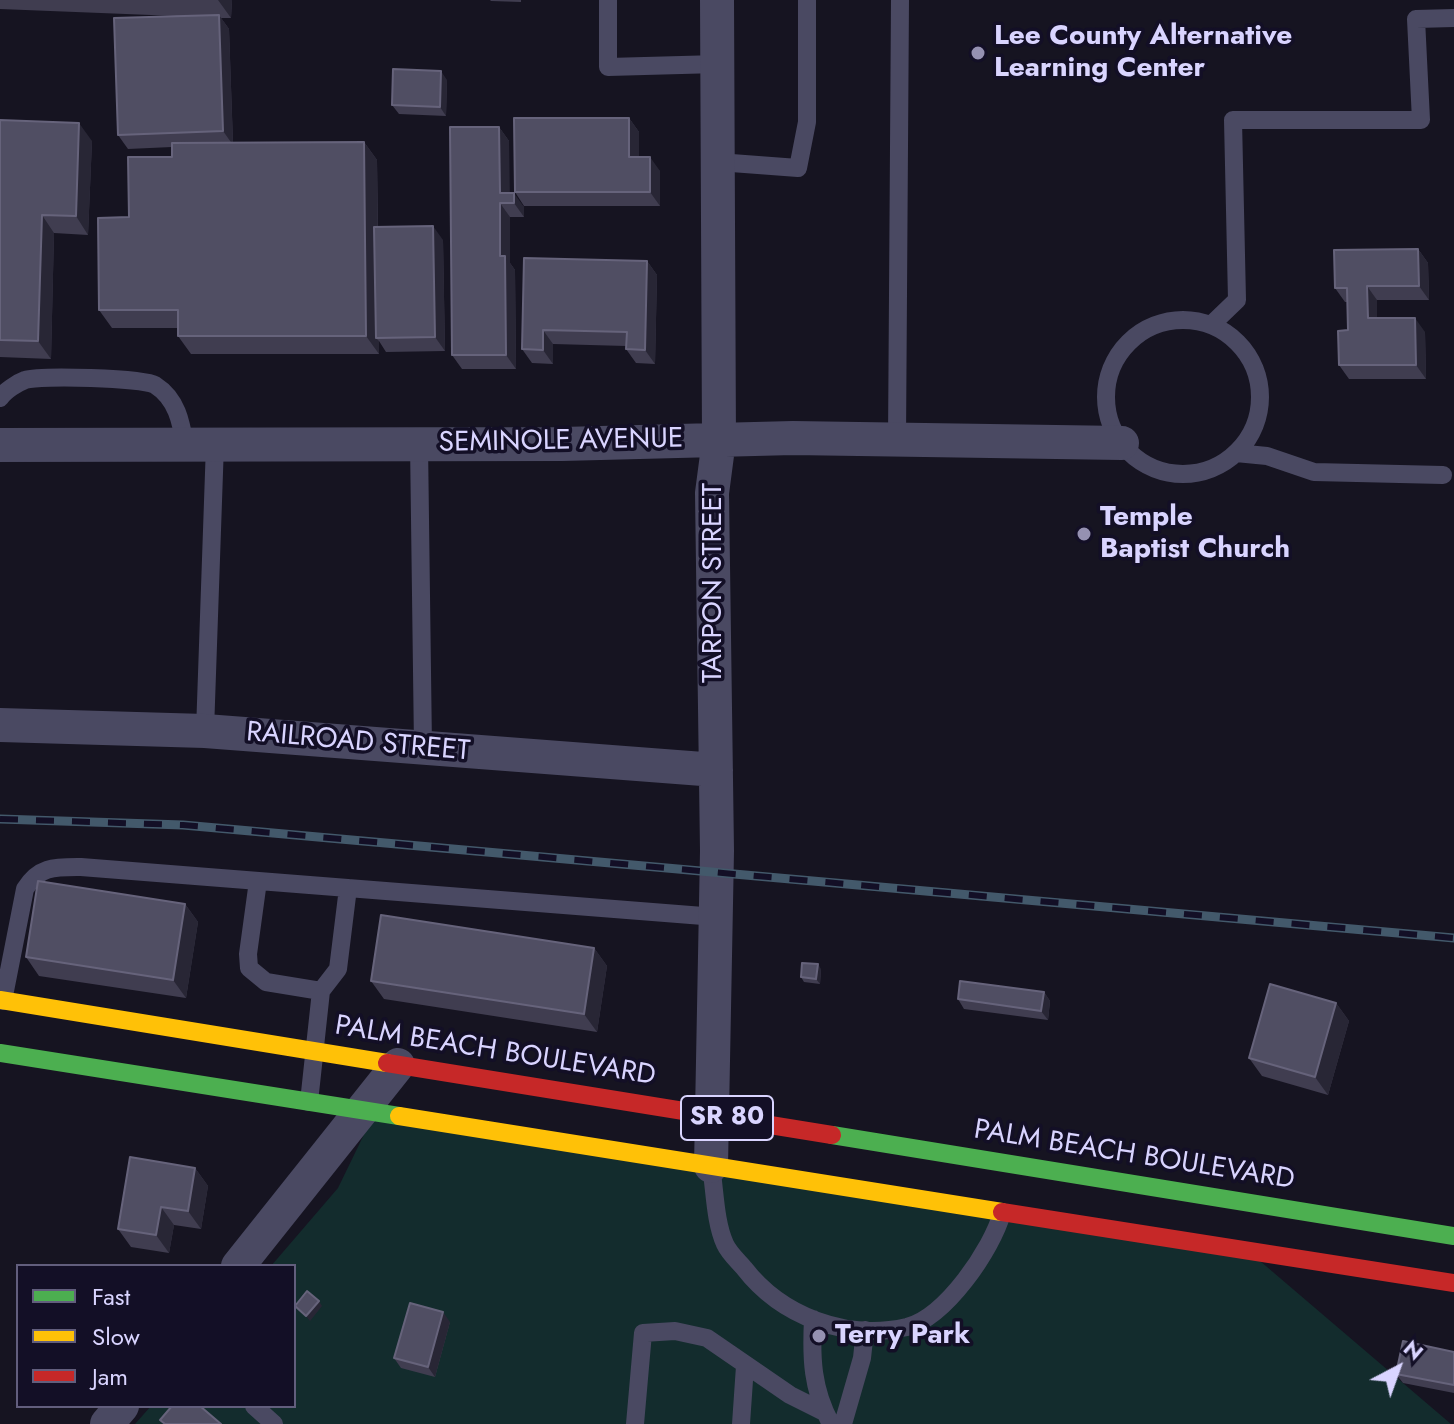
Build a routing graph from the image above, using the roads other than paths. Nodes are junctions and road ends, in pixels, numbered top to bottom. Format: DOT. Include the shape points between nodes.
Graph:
graph roads {
  1 [pos="608,0"];
  2 [pos="717,0"];
  3 [pos="807,0"];
  4 [pos="900,0"];
  5 [pos="1454,18"];
  6 [pos="718,64"];
  7 [pos="718,162"];
  8 [pos="1211,325"];
  9 [pos="0,398"];
  10 [pos="719,440"];
  11 [pos="897,440"];
  12 [pos="419,443"];
  13 [pos="1122,443"];
  14 [pos="0,445"];
  15 [pos="200,445"];
  16 [pos="1236,453"];
  17 [pos="1443,475"];
  18 [pos="0,725"];
  19 [pos="205,731"];
  20 [pos="423,747"];
  21 [pos="716,770"];
  22 [pos="258,881"];
  23 [pos="348,888"];
  24 [pos="716,917"];
  25 [pos="321,991"];
  26 [pos="1,1001"];
  27 [pos="315,1051"];
  28 [pos="0,1053"];
  29 [pos="398,1065"];
  30 [pos="309,1102"];
  31 [pos="362,1110"];
  32 [pos="712,1116"];
  33 [pos="711,1166"];
  34 [pos="1002,1213"];
  35 [pos="1454,1236"];
  36 [pos="1454,1262"];
  37 [pos="240,1264"];
  38 [pos="1402,1274"];
  39 [pos="1454,1283"];
  40 [pos="813,1319"];
  41 [pos="865,1330"];
  42 [pos="745,1366"];
  43 [pos="120,1408"];
  44 [pos="256,1408"];
  45 [pos="828,1418"];
  46 [pos="107,1424"];
  47 [pos="274,1424"];
  48 [pos="635,1424"];
  49 [pos="741,1424"];
  50 [pos="843,1424"];
  1 -- 6 [label="lane" via="608,67"];
  2 -- 6 [label="street, TARPON STREET"];
  3 -- 7 [label="lane" via="807,122 798,168"];
  4 -- 11 [label="lane"];
  5 -- 8 [label="lane" via="1416,19 1421,120 1233,120 1237,300"];
  6 -- 7 [label="street, TARPON STREET"];
  7 -- 10 [label="street, TARPON STREET"];
  8 -- 13 [label="lane" via="1162,323 1139,333 1121,351 1106,397 1110,421"];
  8 -- 16 [label="lane" via="1250,357 1259,382 1260,408 1252,433"];
  9 -- 15 [label="lane" via="26,380 102,378 153,384 169,398"];
  10 -- 11 [label="street, SEMINOLE AVENUE"];
  10 -- 12 [label="street, SEMINOLE AVENUE"];
  10 -- 21 [label="street, TARPON STREET" via="712,493"];
  11 -- 13 [label="street, SEMINOLE AVENUE"];
  12 -- 15 [label="street, SEMINOLE AVENUE"];
  12 -- 20 [label="lane"];
  13 -- 16 [label="lane" via="1163,471 1189,474 1215,468"];
  14 -- 15 [label="street, SEMINOLE AVENUE"];
  15 -- 19 [label="lane"];
  16 -- 17 [label="lane" via="1267,456 1314,472"];
  18 -- 19 [label="street, RAILROAD STREET"];
  19 -- 20 [label="street, RAILROAD STREET"];
  20 -- 21 [label="street, RAILROAD STREET"];
  21 -- 24 [label="street, TARPON STREET"];
  22 -- 23 [label="lane"];
  22 -- 25 [label="lane" via="249,968 266,982"];
  22 -- 26 [label="lane" via="47,867 25,889"];
  23 -- 24 [label="lane"];
  23 -- 25 [label="lane" via="338,969"];
  24 -- 32 [label="street, TARPON STREET"];
  25 -- 27 [label="lane"];
  26 -- 27 [label="main road, PALM BEACH BOULEVARD / SR 80"];
  27 -- 29 [label="main road, PALM BEACH BOULEVARD / SR 80"];
  27 -- 30 [label="lane"];
  28 -- 30 [label="main road, SR 80"];
  29 -- 31 [label="street"];
  29 -- 32 [label="main road, PALM BEACH BOULEVARD / SR 80"];
  30 -- 31 [label="main road, SR 80"];
  31 -- 33 [label="main road, SR 80"];
  31 -- 37 [label="street"];
  32 -- 33 [label="street, TARPON STREET"];
  32 -- 35 [label="main road, PALM BEACH BOULEVARD / SR 80"];
  33 -- 34 [label="main road, SR 80"];
  33 -- 40 [label="lane" via="725,1245 775,1302"];
  34 -- 38 [label="main road, SR 80"];
  34 -- 41 [label="lane" via="978,1263 938,1307 909,1326"];
  36 -- 38 [label="main road"];
  38 -- 39 [label="main road, SR 80"];
  40 -- 41 [label="lane"];
  40 -- 45 [label="lane" via="811,1360 817,1399"];
  41 -- 50 [label="lane"];
  42 -- 45 [label="lane"];
  42 -- 48 [label="lane" via="707,1338 675,1331 643,1333"];
  42 -- 49 [label="lane"];
  43 -- 46 [label="street"];
  44 -- 47 [label="lane"];
}
